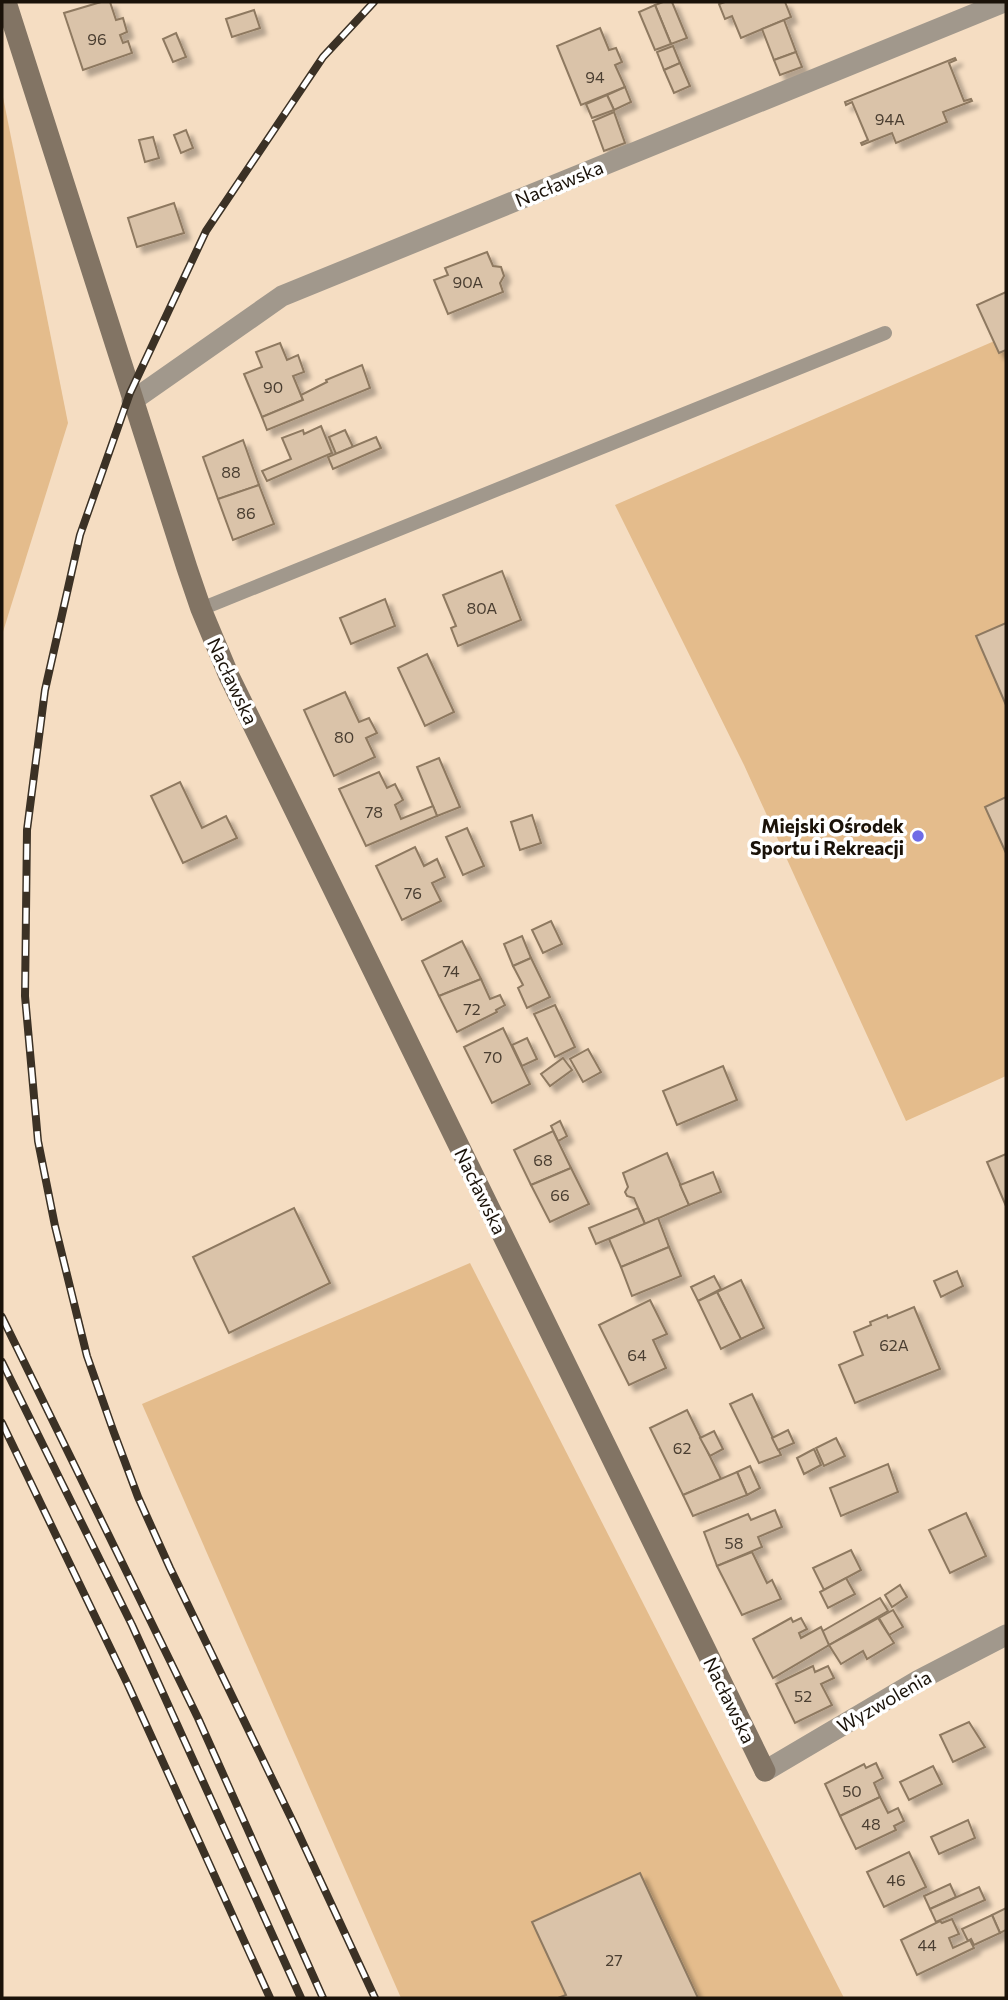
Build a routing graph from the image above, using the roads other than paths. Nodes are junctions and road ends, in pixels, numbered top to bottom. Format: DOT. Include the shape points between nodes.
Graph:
graph roads {
  1 [pos="6,2"];
  2 [pos="1004,2"];
  3 [pos="885,333"];
  4 [pos="132,401"];
  5 [pos="201,609"];
  6 [pos="1006,1635"];
  7 [pos="765,1771"];
  1 -- 4 [label="street, Nacławska"];
  2 -- 4 [label="street, Nacławska" via="282,296"];
  3 -- 5 [label="lane"];
  4 -- 5 [label="street, Nacławska"];
  5 -- 7 [label="street, Nacławska" via="229,676"];
  6 -- 7 [label="street, Wyzwolenia" via="919,1680"];
}
